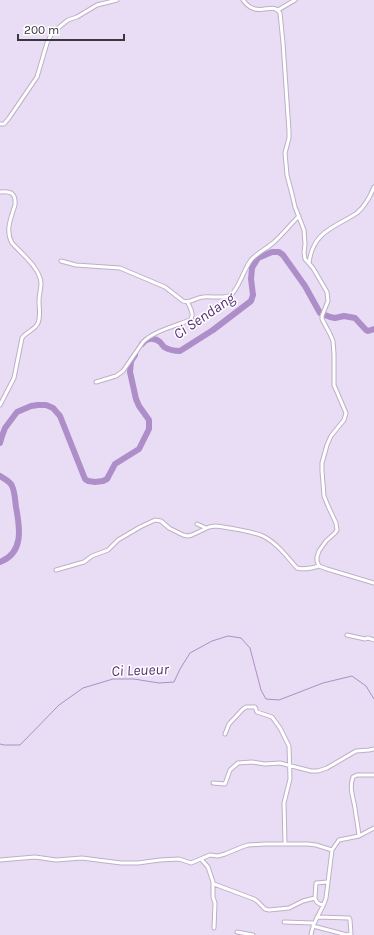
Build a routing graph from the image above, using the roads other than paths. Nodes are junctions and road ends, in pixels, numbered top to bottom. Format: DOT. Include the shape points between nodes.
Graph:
graph roads {
  1 [pos="117,0"];
  2 [pos="243,0"];
  3 [pos="295,0"];
  4 [pos="278,10"];
  5 [pos="0,124"];
  6 [pos="374,187"];
  7 [pos="0,192"];
  8 [pos="299,216"];
  9 [pos="61,261"];
  10 [pos="309,263"];
  11 [pos="188,303"];
  12 [pos="96,382"];
  13 [pos="0,405"];
  14 [pos="197,524"];
  15 [pos="206,528"];
  16 [pos="319,566"];
  17 [pos="56,570"];
  18 [pos="374,582"];
  19 [pos="347,635"];
  20 [pos="374,640"];
  21 [pos="225,734"];
  22 [pos="374,748"];
  23 [pos="290,764"];
  24 [pos="374,774"];
  25 [pos="213,783"];
  26 [pos="374,828"];
  27 [pos="359,836"];
  28 [pos="285,844"];
  29 [pos="332,850"];
  30 [pos="201,859"];
  31 [pos="0,860"];
  32 [pos="328,882"];
  33 [pos="214,884"];
  34 [pos="315,898"];
  35 [pos="324,905"];
  36 [pos="317,918"];
  37 [pos="284,922"];
  38 [pos="313,924"];
  39 [pos="214,928"];
  40 [pos="236,932"];
  41 [pos="253,935"];
  42 [pos="311,935"];
  43 [pos="347,935"];
  1 -- 5 [label="street" via="97,5 70,19 52,33 37,77 9,118 4,124"];
  2 -- 4 [label="street" via="251,8 272,6"];
  3 -- 4 [label="street"];
  4 -- 8 [label="street" via="290,130 284,154 285,165"];
  6 -- 10 [label="street" via="370,197 357,213 323,233 311,250"];
  7 -- 13 [label="street" via="14,195 8,231 10,239 36,268 41,283 38,323 22,338 14,378"];
  8 -- 10 [label="street" via="304,230 304,257"];
  8 -- 11 [label="street" via="272,245 252,258 231,294 224,297 203,297"];
  9 -- 11 [label="street" via="76,265 123,269 162,285"];
  10 -- 16 [label="street" via="327,292 328,302 322,316 333,341 334,385 346,413 327,445 322,463 324,496 337,530 318,551"];
  11 -- 12 [label="street" via="192,319 153,334 147,338 123,371"];
  14 -- 15 [label="street"];
  15 -- 16 [label="street" via="220,526 263,536 276,545 297,568 309,569"];
  15 -- 17 [label="street" via="188,536 155,520 118,540 108,550 82,563"];
  16 -- 18 [label="street"];
  19 -- 20 [label="street"];
  21 -- 23 [label="street" via="229,724 242,709 255,707 257,712 272,718 280,728 289,746"];
  22 -- 23 [label="street" via="354,752 321,770 311,771"];
  23 -- 25 [label="street" via="238,763 230,770 225,784"];
  23 -- 28 [label="street" via="290,779 284,803"];
  24 -- 27 [label="street" via="357,775 351,783"];
  26 -- 27 [label="street"];
  27 -- 29 [label="street" via="339,840"];
  28 -- 29 [label="street" via="316,845"];
  28 -- 30 [label="street" via="248,845 222,855"];
  29 -- 32 [label="street"];
  30 -- 31 [label="street" via="191,863 173,860 121,863 82,858 56,860 35,857"];
  30 -- 33 [label="street"];
  32 -- 34 [label="street" via="316,883"];
  32 -- 35 [label="street"];
  33 -- 34 [label="street" via="257,900 268,910 288,908"];
  33 -- 39 [label="street"];
  34 -- 35 [label="street" via="317,903"];
  35 -- 36 [label="street"];
  36 -- 38 [label="street"];
  36 -- 43 [label="street" via="349,918 351,934"];
  37 -- 38 [label="street"];
  38 -- 42 [label="street"];
  38 -- 43 [label="street"];
  40 -- 41 [label="street"];
}
